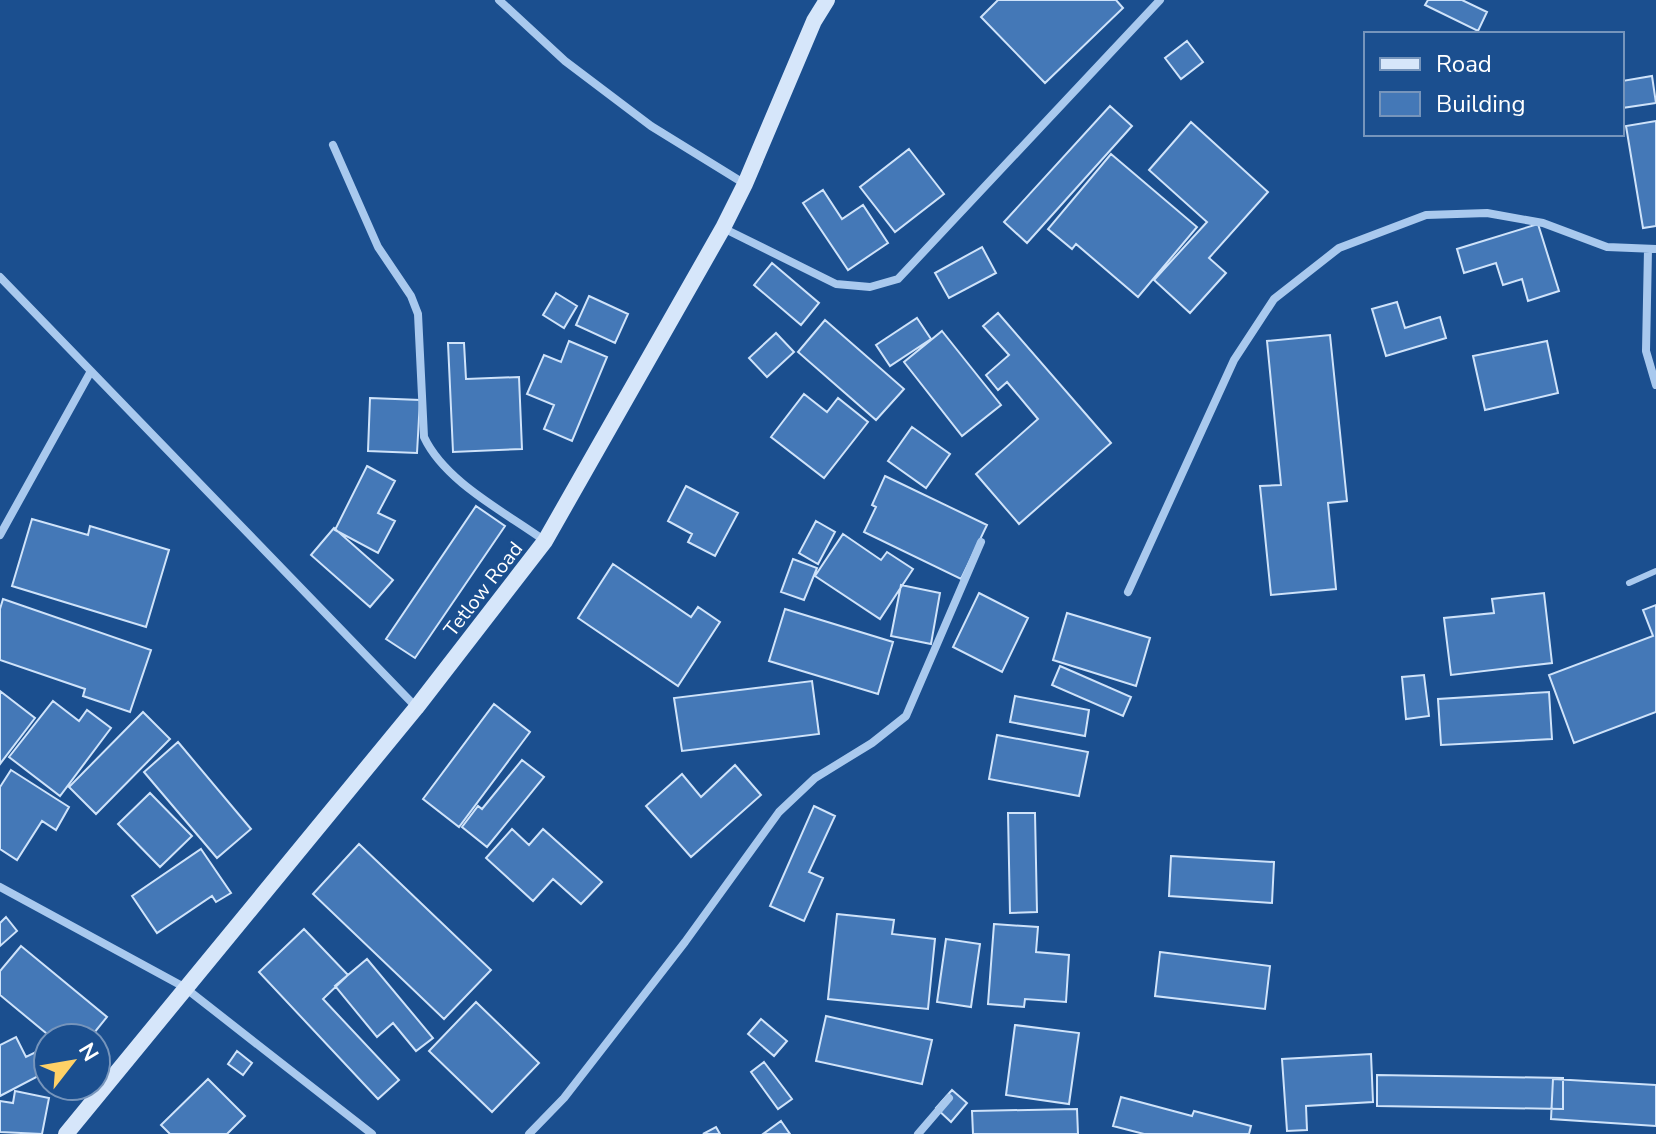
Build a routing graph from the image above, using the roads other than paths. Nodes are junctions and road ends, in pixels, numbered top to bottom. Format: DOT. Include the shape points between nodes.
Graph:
graph roads {
  1 [pos="499,0"];
  2 [pos="827,0"];
  3 [pos="1160,0"];
  4 [pos="333,145"];
  5 [pos="745,184"];
  6 [pos="723,228"];
  7 [pos="1652,249"];
  8 [pos="0,277"];
  9 [pos="91,371"];
  10 [pos="1656,385"];
  11 [pos="0,535"];
  12 [pos="545,541"];
  13 [pos="981,542"];
  14 [pos="1656,571"];
  15 [pos="1629,583"];
  16 [pos="1128,592"];
  17 [pos="416,708"];
  18 [pos="0,887"];
  19 [pos="184,987"];
  20 [pos="949,1098"];
  21 [pos="66,1134"];
  22 [pos="372,1134"];
  23 [pos="529,1134"];
  24 [pos="918,1134"];
  1 -- 5 [label="street" via="565,61"];
  2 -- 5 [label="street, Tetlow Road"];
  3 -- 6 [label="street" via="898,279 870,287 836,284"];
  4 -- 12 [label="street" via="378,247 418,314 424,437 432,455"];
  5 -- 6 [label="street, Tetlow Road"];
  6 -- 12 [label="street, Tetlow Road"];
  7 -- 10 [label="street" via="1646,351"];
  7 -- 16 [label="street" via="1607,247 1543,223 1487,213 1426,215 1339,248 1274,299 1234,360"];
  8 -- 9 [label="street"];
  9 -- 11 [label="street"];
  9 -- 17 [label="street"];
  12 -- 17 [label="street, Tetlow Road"];
  13 -- 23 [label="street" via="906,716 815,778 779,812 564,1098"];
  14 -- 15 [label="lane"];
  17 -- 19 [label="street, Tetlow Road"];
  18 -- 19 [label="street"];
  19 -- 21 [label="street, Tetlow Road"];
  19 -- 22 [label="street"];
  20 -- 24 [label="street"];
}
